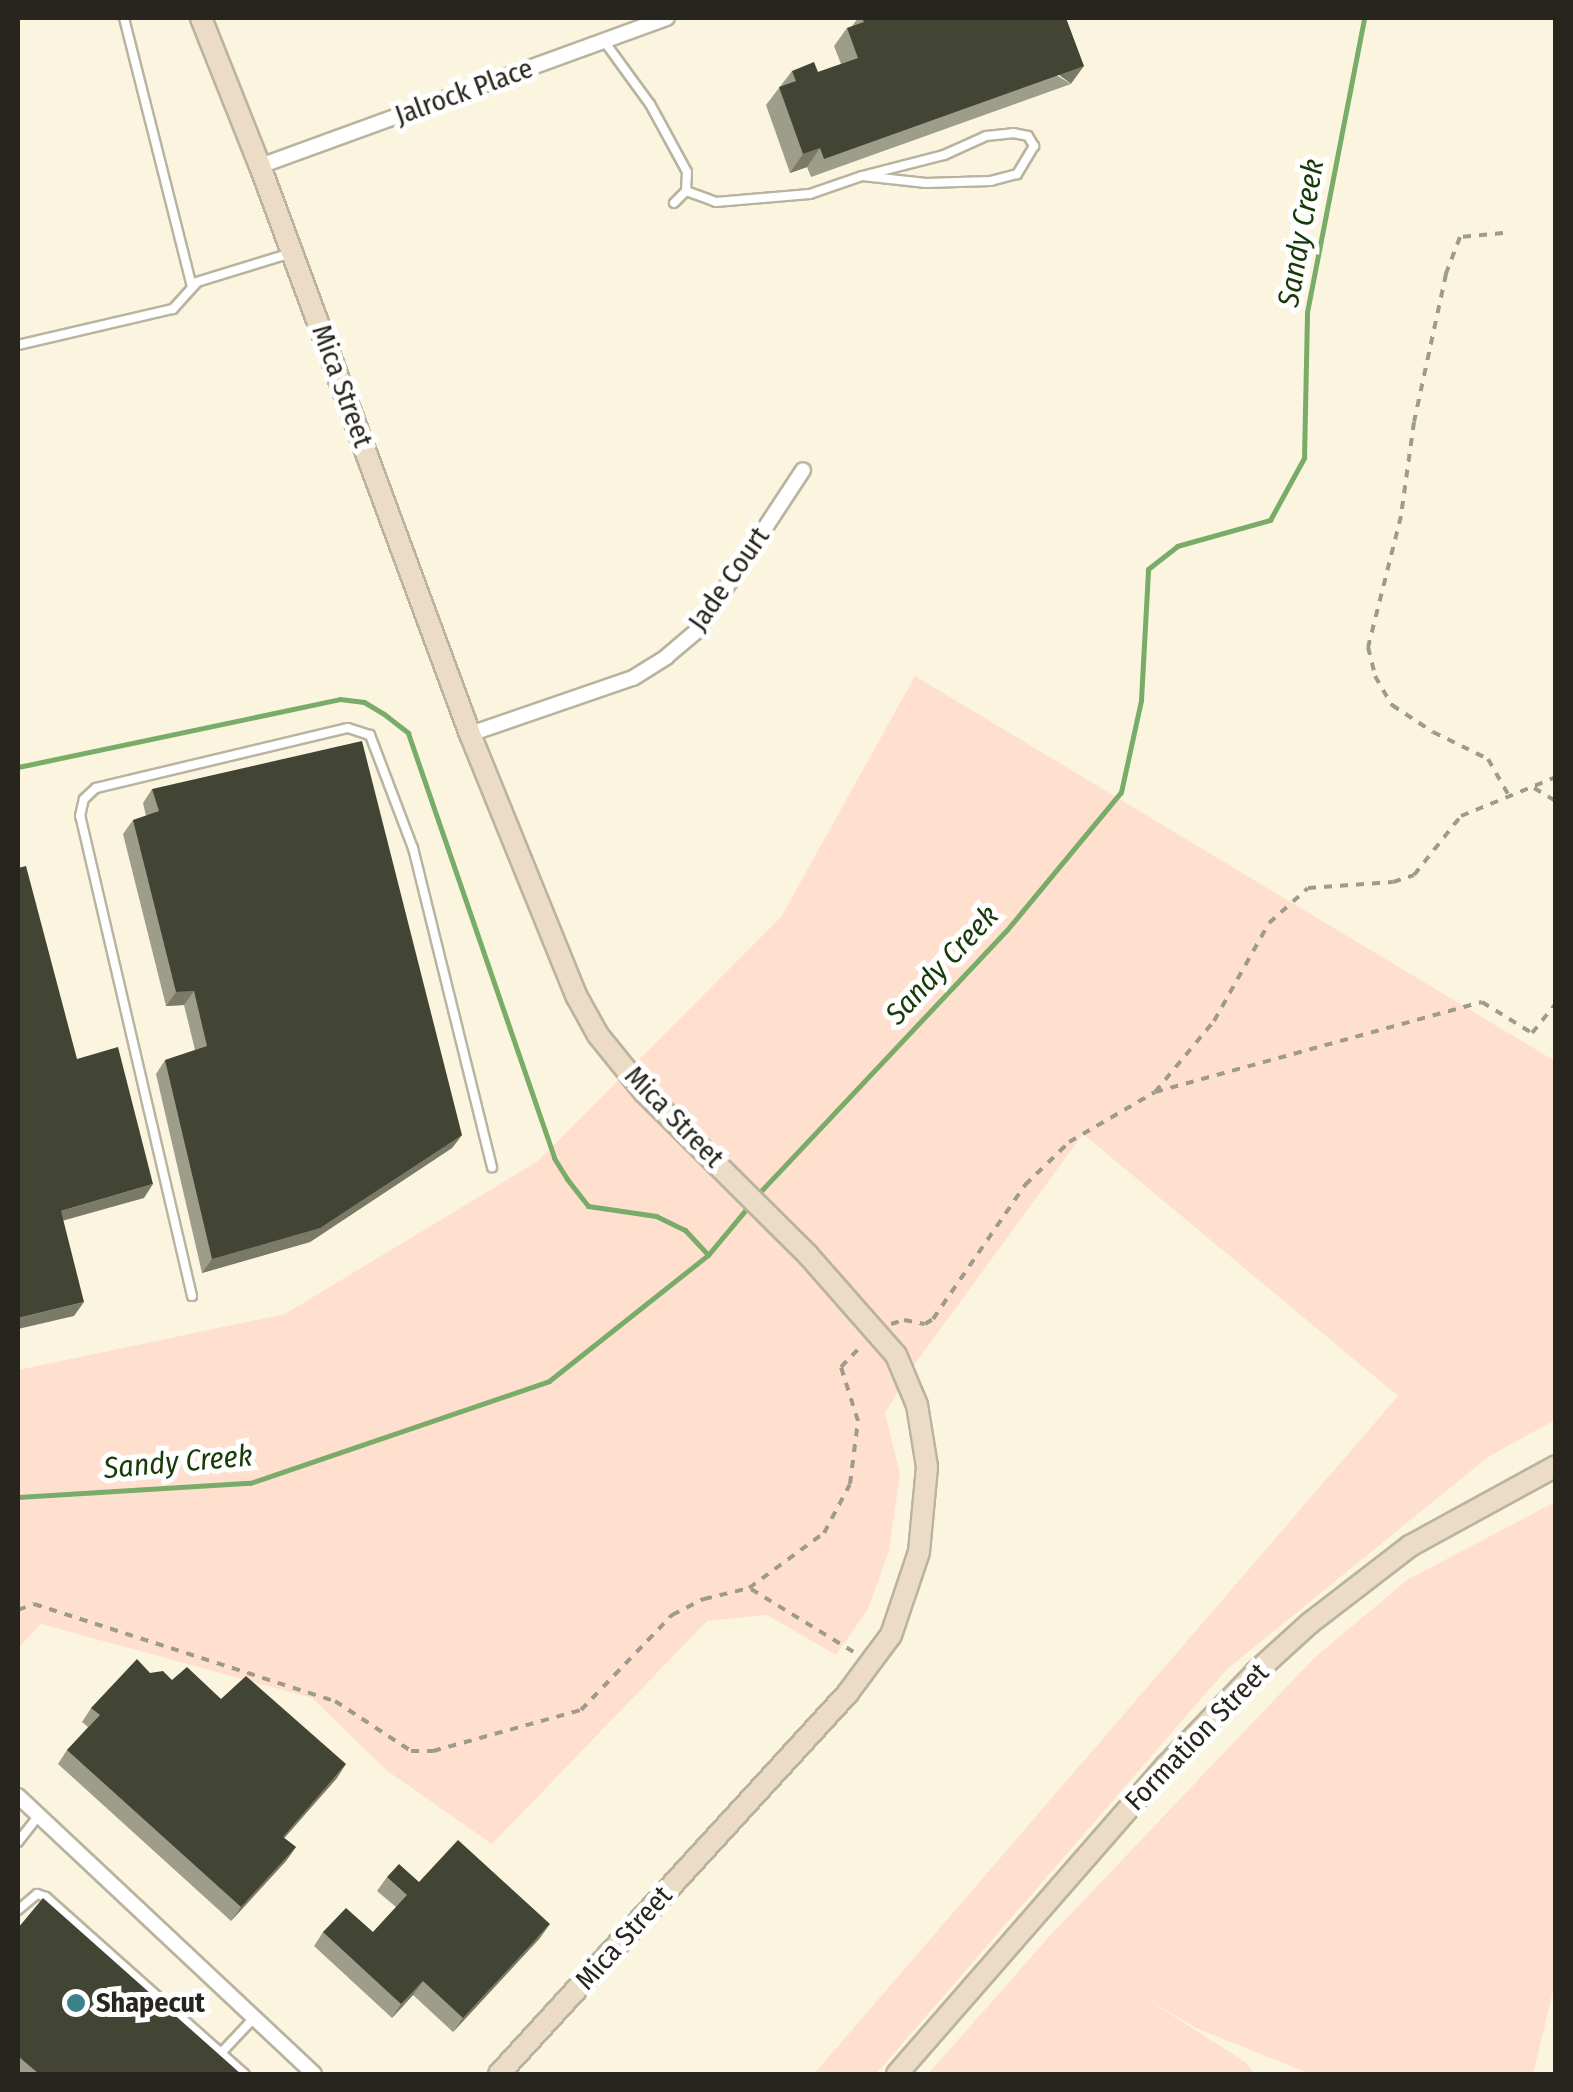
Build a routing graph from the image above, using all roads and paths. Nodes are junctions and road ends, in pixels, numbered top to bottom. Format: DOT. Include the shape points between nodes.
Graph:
graph roads {
  1 [pos="124,18"];
  2 [pos="200,18"];
  3 [pos="668,18"];
  4 [pos="604,41"];
  5 [pos="260,166"];
  6 [pos="862,176"];
  7 [pos="686,191"];
  8 [pos="674,202"];
  9 [pos="1503,233"];
  10 [pos="292,253"];
  11 [pos="192,286"];
  12 [pos="18,345"];
  13 [pos="803,470"];
  14 [pos="470,734"];
  15 [pos="1556,777"];
  16 [pos="1531,787"];
  17 [pos="1508,794"];
  18 [pos="1556,800"];
  19 [pos="1556,1003"];
  20 [pos="1155,1092"];
  21 [pos="492,1167"];
  22 [pos="192,1296"];
  23 [pos="878,1333"];
  24 [pos="1556,1466"];
  25 [pos="749,1588"];
  26 [pos="18,1610"];
  27 [pos="870,1662"];
  28 [pos="18,1796"];
  29 [pos="38,1816"];
  30 [pos="18,1842"];
  31 [pos="18,1910"];
  32 [pos="254,2018"];
  33 [pos="221,2053"];
  34 [pos="245,2074"];
  35 [pos="314,2074"];
  36 [pos="499,2074"];
  37 [pos="898,2074"];
  1 -- 11 [label="lane"];
  2 -- 5 [label="street, Mica Street"];
  3 -- 4 [label="street, Jalrock Place"];
  4 -- 5 [label="street, Jalrock Place"];
  4 -- 7 [label="lane" via="650,104 686,172"];
  5 -- 10 [label="street, Mica Street"];
  6 -- 6 [label="lane" via="990,181 1016,174 1034,146 1028,136 1014,133 986,136 944,155"];
  6 -- 7 [label="lane" via="810,194 716,202"];
  7 -- 8 [label="lane"];
  9 -- 17 [label="path" via="1460,237 1446,274 1368,648 1392,705 1488,759"];
  10 -- 11 [label="lane"];
  10 -- 14 [label="street, Mica Street"];
  11 -- 12 [label="lane" via="174,309"];
  13 -- 14 [label="street, Jade Court" via="698,630 666,657 633,678"];
  14 -- 23 [label="street, Mica Street" via="598,1035 644,1092"];
  15 -- 16 [label="path"];
  16 -- 17 [label="path"];
  16 -- 18 [label="path"];
  17 -- 20 [label="path" via="1461,816 1414,876 1308,888 1269,923 1214,1021"];
  19 -- 20 [label="path" via="1532,1032 1482,1002"];
  20 -- 23 [label="path" via="1069,1142 1036,1174 934,1319 904,1320"];
  21 -- 22 [label="lane" via="413,848 370,736 348,728 96,788 84,798 80,816"];
  23 -- 25 [label="path" via="841,1367 858,1420 840,1508 808,1548"];
  23 -- 27 [label="street, Mica Street" via="896,1354 917,1405 927,1467 919,1552 891,1634"];
  24 -- 37 [label="street, Formation Street" via="1410,1546 1256,1672"];
  25 -- 26 [label="path" via="704,1598 672,1615 582,1710 433,1751 410,1751 335,1702 34,1604"];
  25 -- 27 [label="path"];
  27 -- 36 [label="street, Mica Street"];
  28 -- 29 [label="street"];
  29 -- 30 [label="lane"];
  29 -- 32 [label="street"];
  31 -- 33 [label="lane" via="37,1894 46,1898"];
  32 -- 33 [label="lane"];
  32 -- 35 [label="street"];
  33 -- 34 [label="lane"];
}
